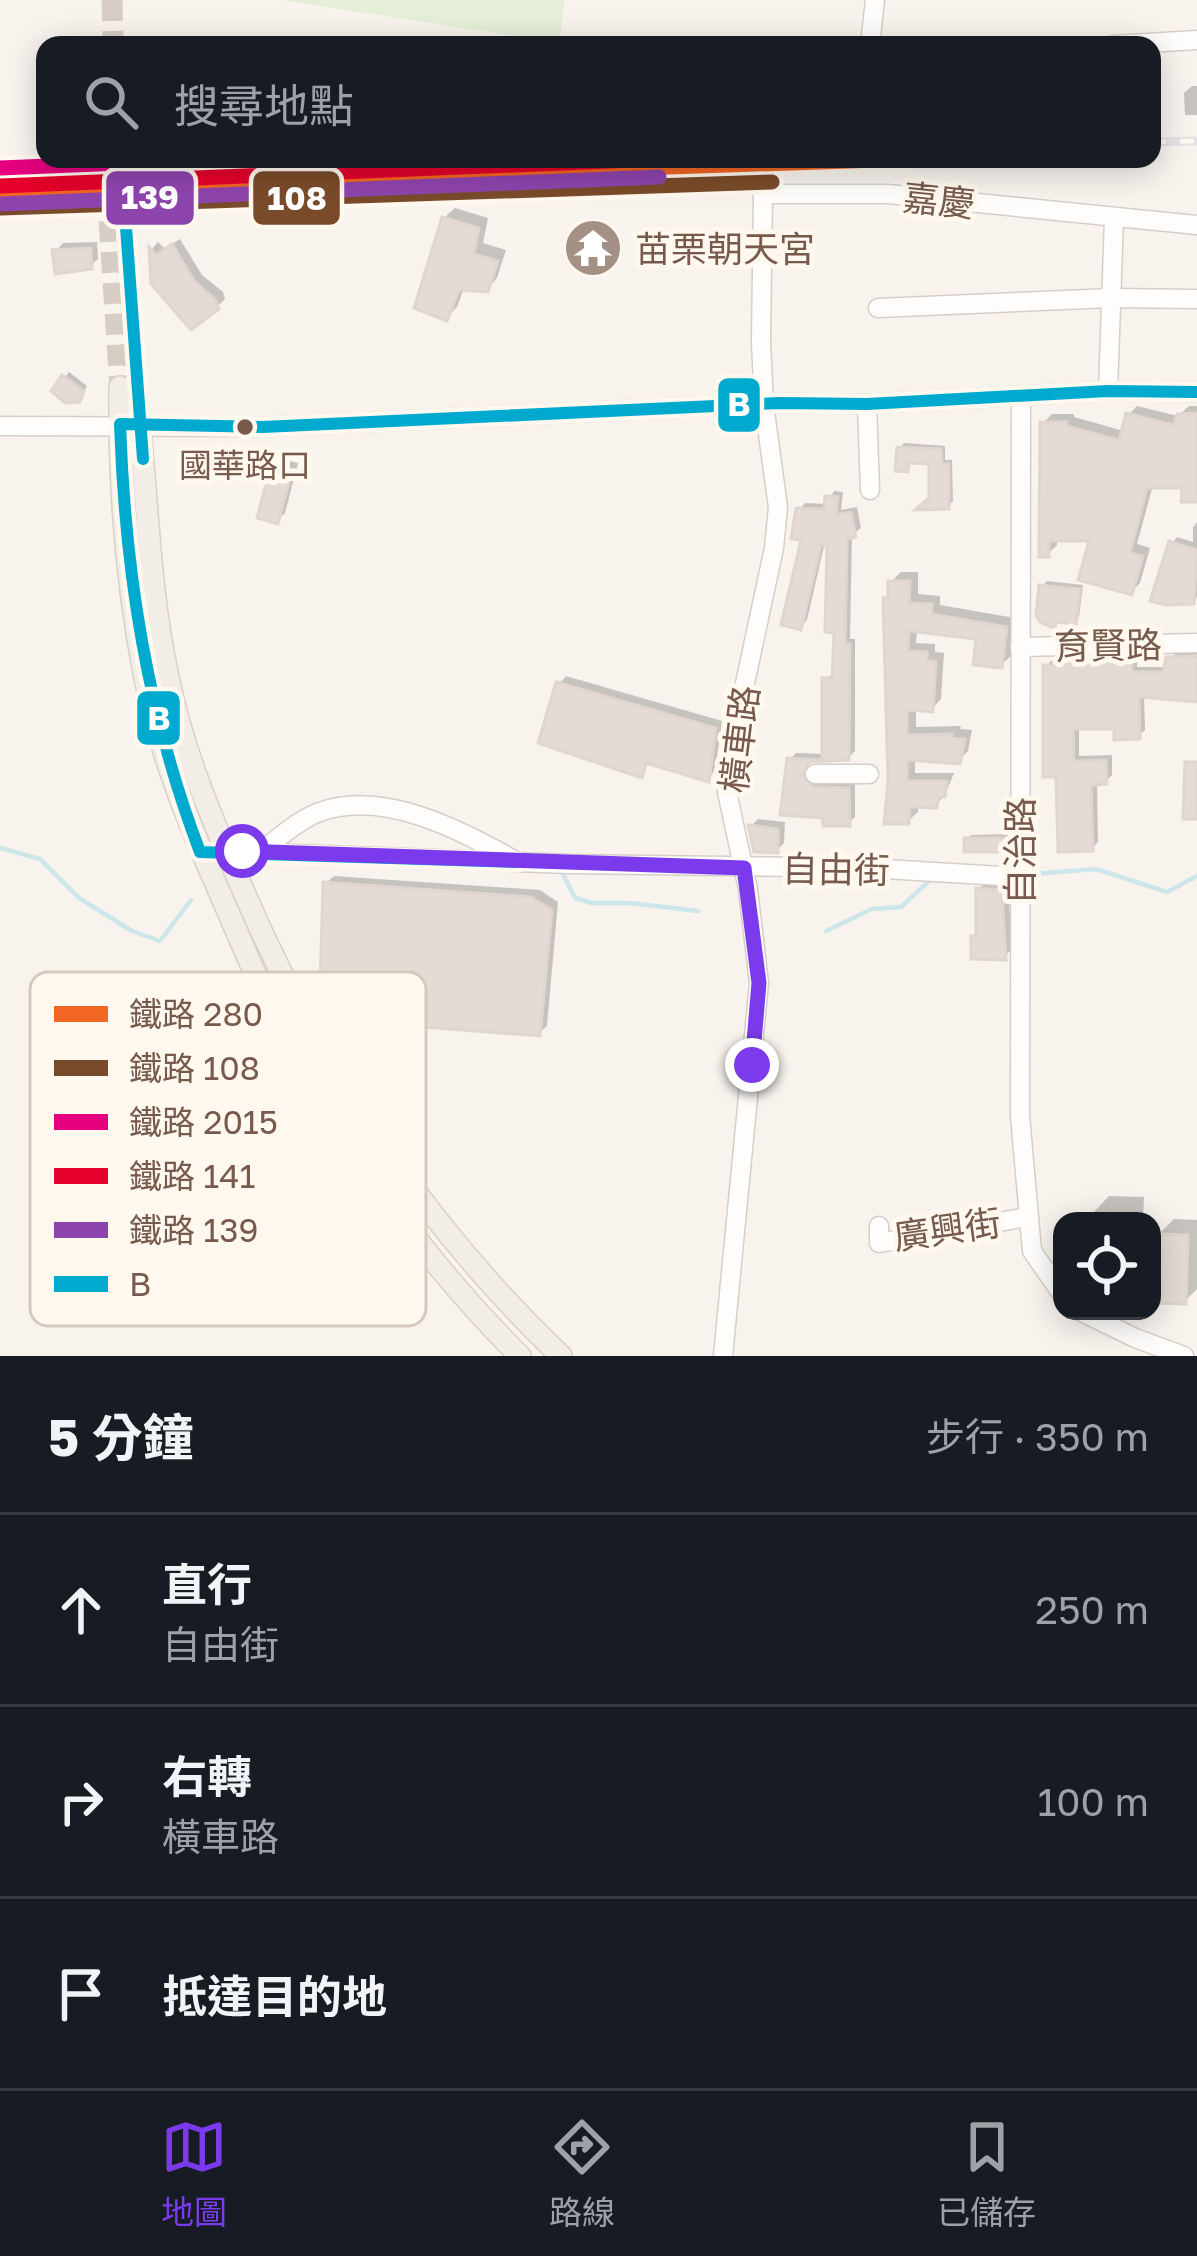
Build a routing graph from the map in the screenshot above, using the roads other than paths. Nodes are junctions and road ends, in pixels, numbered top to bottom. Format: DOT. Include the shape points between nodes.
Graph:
graph roads {
  1 [pos="874,0"];
  2 [pos="871,36"];
  3 [pos="1197,40"];
  4 [pos="1161,42"];
  5 [pos="763,194"];
  6 [pos="1114,219"];
  7 [pos="1197,225"];
  8 [pos="1112,298"];
  9 [pos="1197,299"];
  10 [pos="878,308"];
  11 [pos="128,387"];
  12 [pos="1108,391"];
  13 [pos="1197,392"];
  14 [pos="1021,397"];
  15 [pos="867,404"];
  16 [pos="764,405"];
  17 [pos="130,425"];
  18 [pos="0,426"];
  19 [pos="870,490"];
  20 [pos="1197,643"];
  21 [pos="1020,646"];
  22 [pos="815,774"];
  23 [pos="869,774"];
  24 [pos="261,851"];
  25 [pos="212,852"];
  26 [pos="518,862"];
  27 [pos="744,868"];
  28 [pos="1017,876"];
  29 [pos="254,972"];
  30 [pos="279,972"];
  31 [pos="426,1204"];
  32 [pos="1027,1217"];
  33 [pos="878,1226"];
  34 [pos="426,1248"];
  35 [pos="474,1264"];
  36 [pos="1053,1281"];
  37 [pos="455,1282"];
  38 [pos="1098,1320"];
  39 [pos="520,1356"];
  40 [pos="561,1356"];
  41 [pos="723,1356"];
  42 [pos="1184,1356"];
  1 -- 2 [label="street"];
  3 -- 4 [label="street"];
  5 -- 6 [label="street, 嘉慶" via="888,194"];
  5 -- 16 [label="street, 橫車路"];
  6 -- 7 [label="street, 嘉慶"];
  6 -- 8 [label="street"];
  8 -- 9 [label="street"];
  8 -- 10 [label="street"];
  8 -- 12 [label="street"];
  11 -- 17 [label="main road"];
  12 -- 13 [label="street"];
  12 -- 14 [label="street"];
  14 -- 15 [label="street"];
  14 -- 21 [label="street, 自治路"];
  15 -- 16 [label="street"];
  15 -- 19 [label="street"];
  16 -- 17 [label="street" via="263,427"];
  16 -- 27 [label="street, 橫車路" via="778,508 727,793"];
  17 -- 18 [label="street"];
  17 -- 25 [label="main road" via="127,539 146,680 183,810"];
  20 -- 21 [label="street, 育賢路"];
  21 -- 28 [label="street, 自治路"];
  22 -- 23 [label="street"];
  24 -- 25 [label="street, 自由街"];
  24 -- 26 [label="street, 自由街"];
  24 -- 26 [label="street" via="310,815 355,803 471,836"];
  25 -- 29 [label="main road"];
  25 -- 30 [label="main road"];
  26 -- 27 [label="street, 自由街"];
  27 -- 28 [label="street, 自由街"];
  27 -- 41 [label="street, 橫車路" via="759,983"];
  28 -- 32 [label="street, 自治路"];
  31 -- 35 [label="main road"];
  32 -- 33 [label="street, 廣興街" via="879,1243"];
  32 -- 36 [label="street, 自治路" via="1032,1251"];
  34 -- 37 [label="main road"];
  35 -- 37 [label="main road"];
  35 -- 40 [label="main road"];
  37 -- 39 [label="main road"];
  38 -- 42 [label="street"];
}
